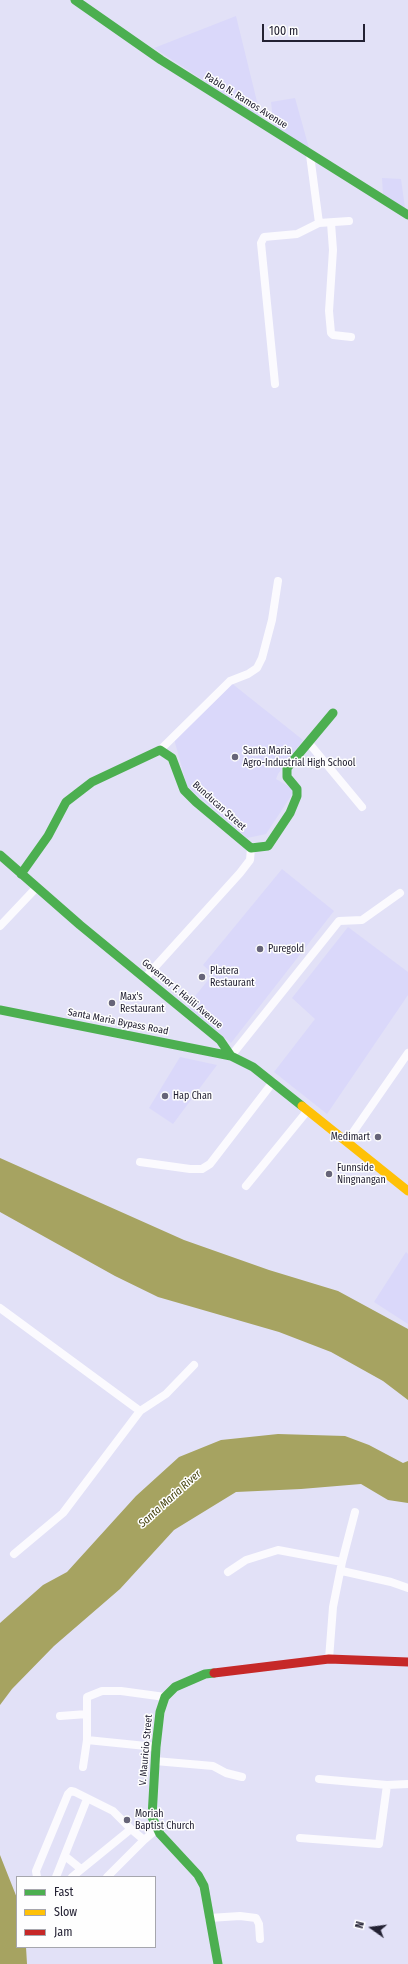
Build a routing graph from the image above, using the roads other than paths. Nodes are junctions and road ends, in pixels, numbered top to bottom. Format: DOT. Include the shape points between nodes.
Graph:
graph roads {
  1 [pos="75,0"];
  2 [pos="310,155"];
  3 [pos="408,215"];
  4 [pos="349,221"];
  5 [pos="319,223"];
  6 [pos="332,223"];
  7 [pos="351,337"];
  8 [pos="275,384"];
  9 [pos="278,581"];
  10 [pos="333,713"];
  11 [pos="308,742"];
  12 [pos="160,750"];
  13 [pos="362,807"];
  14 [pos="251,848"];
  15 [pos="0,855"];
  16 [pos="21,874"];
  17 [pos="36,888"];
  18 [pos="400,893"];
  19 [pos="0,926"];
  20 [pos="146,978"];
  21 [pos="0,1010"];
  22 [pos="408,1053"];
  23 [pos="231,1056"];
  24 [pos="273,1082"];
  25 [pos="308,1110"];
  26 [pos="347,1141"];
  27 [pos="140,1162"];
  28 [pos="246,1186"];
  29 [pos="408,1191"];
  30 [pos="0,1308"];
  31 [pos="194,1365"];
  32 [pos="140,1411"];
  33 [pos="355,1512"];
  34 [pos="14,1554"];
  35 [pos="342,1566"];
  36 [pos="228,1572"];
  37 [pos="408,1588"];
  38 [pos="329,1659"];
  39 [pos="408,1662"];
  40 [pos="165,1697"];
  41 [pos="87,1714"];
  42 [pos="60,1716"];
  43 [pos="87,1740"];
  44 [pos="156,1747"];
  45 [pos="155,1761"];
  46 [pos="83,1767"];
  47 [pos="242,1777"];
  48 [pos="319,1779"];
  49 [pos="408,1784"];
  50 [pos="387,1785"];
  51 [pos="87,1799"];
  52 [pos="131,1829"];
  53 [pos="158,1829"];
  54 [pos="300,1838"];
  55 [pos="144,1840"];
  56 [pos="65,1856"];
  57 [pos="81,1869"];
  58 [pos="37,1876"];
  59 [pos="56,1876"];
  60 [pos="73,1876"];
  61 [pos="108,1876"];
  62 [pos="209,1918"];
  63 [pos="260,1938"];
  64 [pos="218,1964"];
  1 -- 2 [label="street, Pablo N. Ramos Avenue" via="161,60"];
  2 -- 3 [label="street, Pablo N. Ramos Avenue"];
  2 -- 5 [label="street"];
  4 -- 6 [label="street"];
  5 -- 6 [label="street"];
  5 -- 8 [label="street" via="298,234 267,236 261,240"];
  6 -- 7 [label="street" via="329,311 331,333 333,336"];
  9 -- 12 [label="street" via="272,620 262,658 256,668 230,681"];
  10 -- 11 [label="street"];
  11 -- 13 [label="street"];
  11 -- 14 [label="street" via="286,772 297,789 290,813 268,846"];
  12 -- 14 [label="street, Bunducan Street" via="172,758 187,794"];
  12 -- 16 [label="street" via="92,782 66,802 48,836"];
  14 -- 20 [label="street" via="250,860 240,873"];
  15 -- 16 [label="street, Governor F. Halili Avenue"];
  16 -- 17 [label="street, Governor F. Halili Avenue"];
  17 -- 19 [label="street"];
  17 -- 20 [label="street, Governor F. Halili Avenue"];
  18 -- 23 [label="street" via="362,920 339,921"];
  20 -- 23 [label="street, Governor F. Halili Avenue" via="215,1036"];
  21 -- 23 [label="street, Santa Maria Bypass Road"];
  22 -- 26 [label="street"];
  23 -- 24 [label="street, Governor F. Halili Avenue" via="253,1067"];
  24 -- 25 [label="street, Governor F. Halili Avenue"];
  24 -- 27 [label="street" via="210,1164 202,1169"];
  25 -- 26 [label="street, Governor F. Halili Avenue"];
  25 -- 28 [label="street"];
  26 -- 29 [label="street, Governor F. Halili Avenue"];
  30 -- 32 [label="street"];
  31 -- 32 [label="street" via="166,1394"];
  32 -- 34 [label="street" via="63,1513"];
  33 -- 35 [label="street"];
  35 -- 36 [label="street" via="278,1550 246,1560"];
  35 -- 37 [label="street"];
  35 -- 38 [label="street" via="333,1608"];
  38 -- 39 [label="street"];
  38 -- 40 [label="street" via="205,1674 175,1687"];
  40 -- 41 [label="street" via="133,1691 102,1691 87,1698"];
  40 -- 44 [label="street, V. Mauricio Street" via="160,1712"];
  41 -- 42 [label="street"];
  41 -- 43 [label="street"];
  43 -- 44 [label="street"];
  43 -- 46 [label="street"];
  44 -- 45 [label="street, V. Mauricio Street"];
  45 -- 47 [label="street" via="213,1766"];
  45 -- 53 [label="street, V. Mauricio Street" via="152,1817"];
  48 -- 50 [label="street"];
  49 -- 50 [label="street"];
  50 -- 54 [label="street" via="379,1844"];
  51 -- 52 [label="street" via="113,1811"];
  51 -- 56 [label="street"];
  51 -- 58 [label="street" via="75,1792 68,1794 36,1871"];
  52 -- 55 [label="street"];
  52 -- 57 [label="street"];
  53 -- 55 [label="street"];
  53 -- 62 [label="street, V. Mauricio Street" via="198,1874 204,1886"];
  55 -- 61 [label="street"];
  56 -- 57 [label="street"];
  56 -- 59 [label="street"];
  57 -- 60 [label="street"];
  62 -- 63 [label="street" via="256,1918"];
  62 -- 64 [label="street, V. Mauricio Street"];
}
